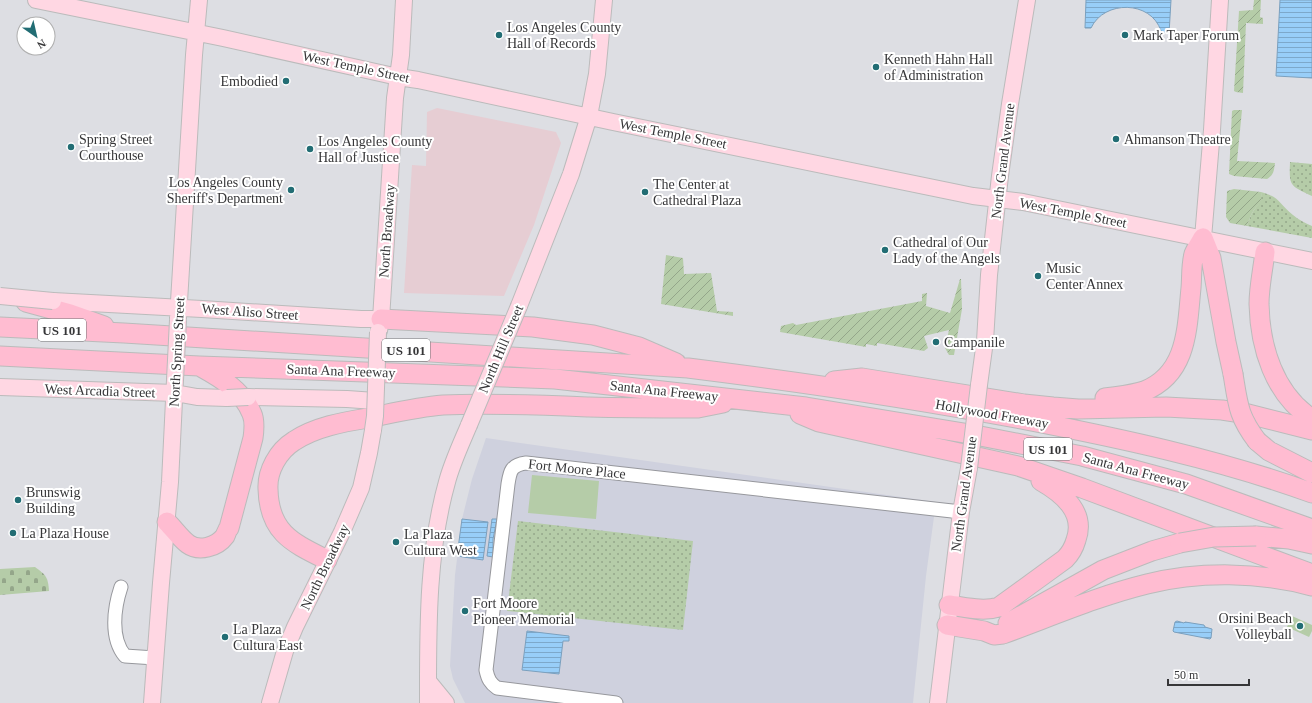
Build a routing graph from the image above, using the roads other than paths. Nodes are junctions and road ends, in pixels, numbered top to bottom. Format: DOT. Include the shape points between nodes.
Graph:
graph roads {
  1 [pos="36,0"];
  2 [pos="199,0"];
  3 [pos="404,0"];
  4 [pos="604,0"];
  5 [pos="1027,0"];
  6 [pos="1220,0"];
  7 [pos="196,32"];
  8 [pos="398,77"];
  9 [pos="589,116"];
  10 [pos="998,198"];
  11 [pos="1203,238"];
  12 [pos="1266,252"];
  13 [pos="1312,261"];
  14 [pos="0,291"];
  15 [pos="0,296"];
  16 [pos="179,314"];
  17 [pos="380,325"];
  18 [pos="0,327"];
  19 [pos="124,333"];
  20 [pos="0,356"];
  21 [pos="200,366"];
  22 [pos="688,368"];
  23 [pos="808,383"];
  24 [pos="0,387"];
  25 [pos="175,387"];
  26 [pos="739,400"];
  27 [pos="375,401"];
  28 [pos="777,403"];
  29 [pos="1024,404"];
  30 [pos="1312,419"];
  31 [pos="1312,430"];
  32 [pos="986,458"];
  33 [pos="1308,471"];
  34 [pos="1309,492"];
  35 [pos="961,512"];
  36 [pos="167,522"];
  37 [pos="1312,534"];
  38 [pos="327,560"];
  39 [pos="1312,574"];
  40 [pos="1312,586"];
  41 [pos="121,587"];
  42 [pos="949,605"];
  43 [pos="947,625"];
  44 [pos="984,631"];
  45 [pos="155,658"];
  46 [pos="428,681"];
  47 [pos="152,703"];
  48 [pos="270,703"];
  49 [pos="428,703"];
  50 [pos="446,703"];
  51 [pos="616,703"];
  52 [pos="938,703"];
  1 -- 7 [label="main road, West Temple Street"];
  2 -- 7 [label="main road, North Spring Street"];
  3 -- 8 [label="main road, North Broadway"];
  4 -- 9 [label="main road, North Hill Street" via="597,74"];
  5 -- 10 [label="main road, North Grand Avenue"];
  6 -- 11 [label="main road"];
  7 -- 8 [label="main road, West Temple Street"];
  7 -- 16 [label="main road, North Spring Street"];
  8 -- 9 [label="main road, West Temple Street"];
  8 -- 17 [label="main road, North Broadway"];
  9 -- 10 [label="main road, West Temple Street" via="973,196"];
  9 -- 46 [label="main road, North Hill Street, bridge" via="572,174 447,481 433,554"];
  10 -- 11 [label="main road, West Temple Street"];
  10 -- 35 [label="main road, North Grand Avenue, bridge" via="985,341"];
  11 -- 12 [label="main road, West Temple Street"];
  11 -- 29 [label="highway" via="1194,254 1186,338 1179,360 1170,372 1144,391 1126,395"];
  11 -- 33 [label="highway, bridge" via="1211,258 1226,342 1245,424 1257,441 1269,451"];
  12 -- 13 [label="main road, West Temple Street"];
  12 -- 30 [label="highway" via="1259,304 1262,337 1267,356 1273,374 1284,391"];
  14 -- 19 [label="highway" via="20,301 70,314"];
  15 -- 16 [label="main road, West Aliso Street, bridge"];
  16 -- 17 [label="main road, West Aliso Street" via="361,319"];
  16 -- 25 [label="main road, North Spring Street, bridge"];
  17 -- 22 [label="highway" via="533,327 593,335 639,347"];
  17 -- 27 [label="main road, North Broadway, bridge"];
  18 -- 19 [label="highway, Santa Ana Freeway / US 101"];
  19 -- 22 [label="highway, Santa Ana Freeway / US 101"];
  20 -- 21 [label="highway, Santa Ana Freeway / US 101"];
  21 -- 26 [label="highway, Santa Ana Freeway / US 101" via="555,379"];
  21 -- 36 [label="highway" via="228,382 245,402 252,414 253,438 229,528 218,543 209,547 189,545"];
  22 -- 23 [label="highway, Santa Ana Freeway / US 101"];
  23 -- 29 [label="highway" via="862,378"];
  23 -- 34 [label="highway, Hollywood Freeway / US 101" via="1086,432 1197,458"];
  24 -- 25 [label="main road, West Arcadia Street"];
  25 -- 27 [label="main road, West Arcadia Street, bridge" via="197,397"];
  25 -- 36 [label="main road, North Spring Street"];
  26 -- 28 [label="highway, Santa Ana Freeway / US 101"];
  26 -- 38 [label="highway" via="698,408 505,404 443,406 420,408 311,432 292,441 271,468 268,502 275,522 288,539"];
  27 -- 38 [label="main road, North Broadway, bridge" via="369,453 361,488"];
  28 -- 32 [label="highway" via="818,422"];
  28 -- 37 [label="highway, Santa Ana Freeway / US 101" via="856,414 1082,456 1186,484"];
  29 -- 31 [label="highway" via="1078,409 1166,407 1222,410 1255,415"];
  32 -- 39 [label="highway" via="1082,488"];
  32 -- 42 [label="highway" via="1036,478 1060,494 1077,514 1078,536 1065,559 999,607 982,609"];
  35 -- 42 [label="main road, North Grand Avenue"];
  35 -- 51 [label="street, Fort Moore Place" via="520,464 510,472 508,484 487,678 497,688"];
  36 -- 45 [label="main road, North Spring Street"];
  37 -- 44 [label="highway, bridge" via="1289,539 1256,536 1214,537 1164,547 1113,565 1002,626"];
  38 -- 48 [label="main road, North Broadway" via="288,645"];
  40 -- 44 [label="highway" via="1273,579 1225,575 1170,580 1146,584 1105,597 1003,634 994,635"];
  41 -- 45 [label="street" via="116,605 115,634 120,650 125,656"];
  42 -- 43 [label="main road, North Grand Avenue"];
  43 -- 44 [label="highway"];
  43 -- 52 [label="main road, North Grand Avenue"];
  45 -- 47 [label="main road, North Spring Street"];
  46 -- 49 [label="main road, North Hill Street"];
  46 -- 50 [label="main road"];
}
